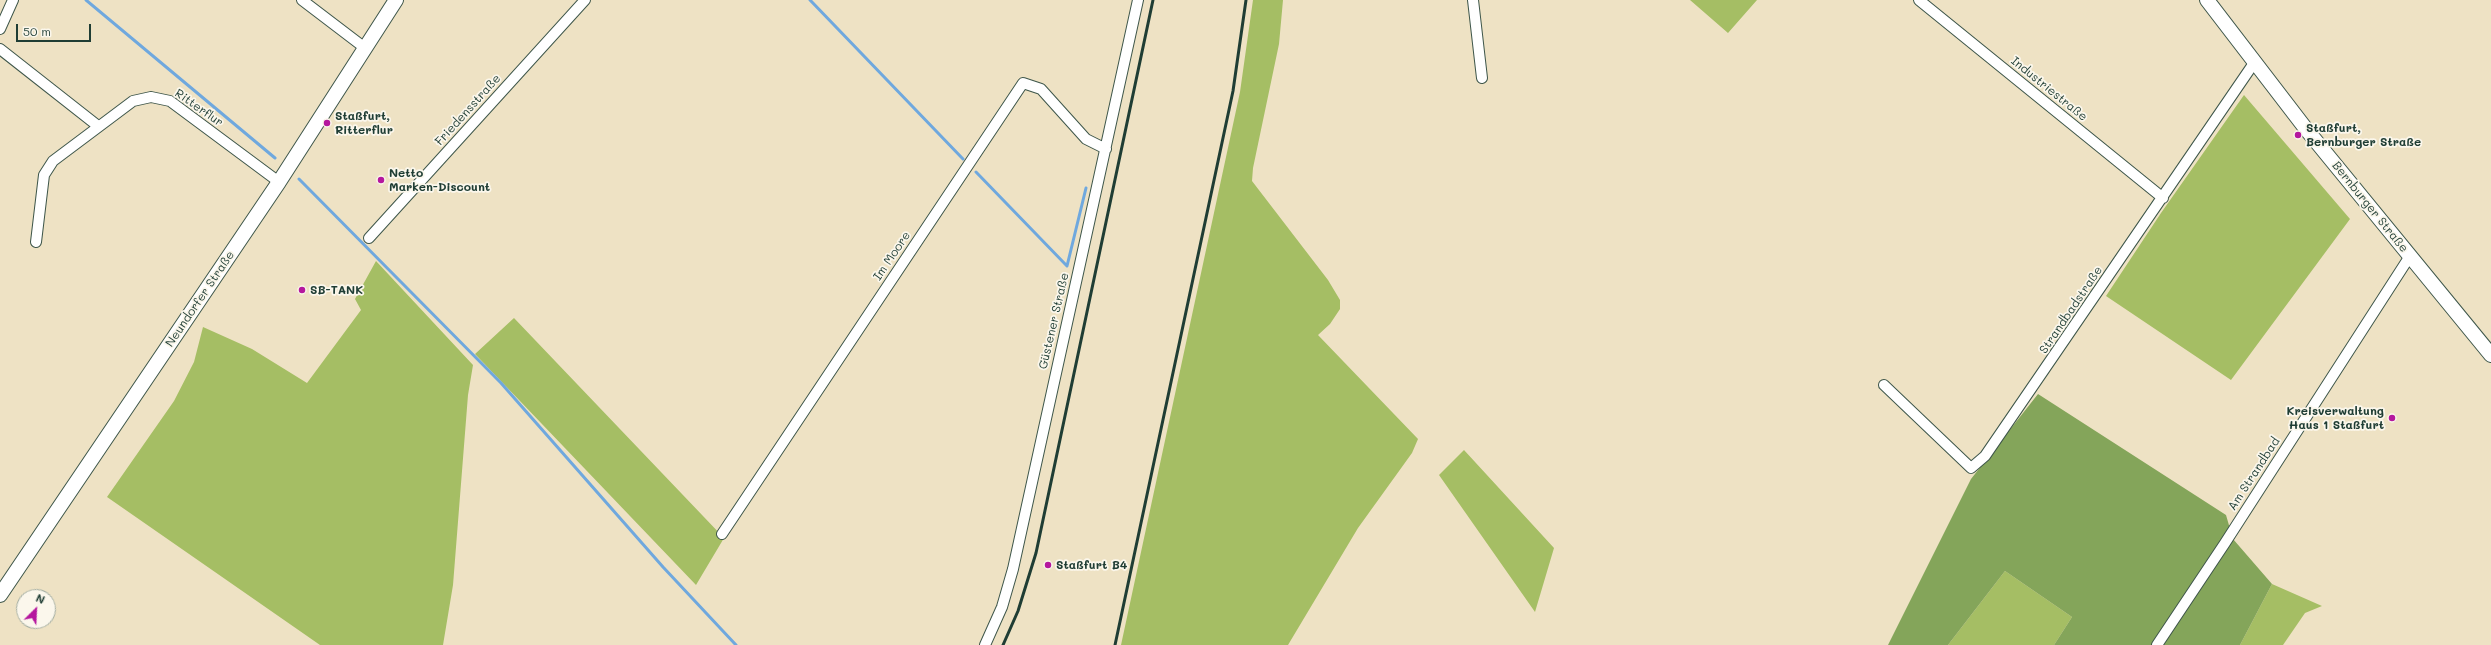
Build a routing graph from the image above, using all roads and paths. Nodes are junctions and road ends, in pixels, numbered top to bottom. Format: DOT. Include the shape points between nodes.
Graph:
graph roads {
  1 [pos="13,0"];
  2 [pos="302,0"];
  3 [pos="396,0"];
  4 [pos="585,0"];
  5 [pos="1138,0"];
  6 [pos="1473,0"];
  7 [pos="1918,0"];
  8 [pos="2207,0"];
  9 [pos="0,29"];
  10 [pos="365,48"];
  11 [pos="0,49"];
  12 [pos="2254,63"];
  13 [pos="1482,78"];
  14 [pos="98,126"];
  15 [pos="1106,149"];
  16 [pos="278,182"];
  17 [pos="2163,198"];
  18 [pos="369,238"];
  19 [pos="36,242"];
  20 [pos="2410,256"];
  21 [pos="2491,355"];
  22 [pos="1884,385"];
  23 [pos="722,534"];
  24 [pos="0,595"];
  25 [pos="985,645"];
  26 [pos="2157,645"];
  1 -- 9 [label="street"];
  2 -- 10 [label="street"];
  3 -- 10 [label="main road, Neundorfer Straße"];
  4 -- 18 [label="street, Friedensstraße"];
  5 -- 15 [label="street, Güstener Straße"];
  6 -- 13 [label="street"];
  7 -- 17 [label="street, Industriestraße"];
  8 -- 12 [label="main road, Bernburger Straße"];
  10 -- 16 [label="main road, Neundorfer Straße"];
  11 -- 14 [label="street"];
  12 -- 17 [label="street, Strandbadstraße"];
  12 -- 20 [label="main road, Bernburger Straße"];
  14 -- 16 [label="street, Ritterflur" via="133,101 151,97 170,101"];
  14 -- 19 [label="street, Ritterflur" via="53,161 44,174"];
  15 -- 23 [label="street, Im Moore" via="1086,139 1041,89 1023,83"];
  15 -- 25 [label="street, Güstener Straße" via="1013,569 1002,607"];
  16 -- 24 [label="main road, Neundorfer Straße"];
  17 -- 22 [label="street, Strandbadstraße" via="1990,450 1971,468"];
  20 -- 21 [label="main road, Bernburger Straße"];
  20 -- 26 [label="street, Am Strandbad"];
}
